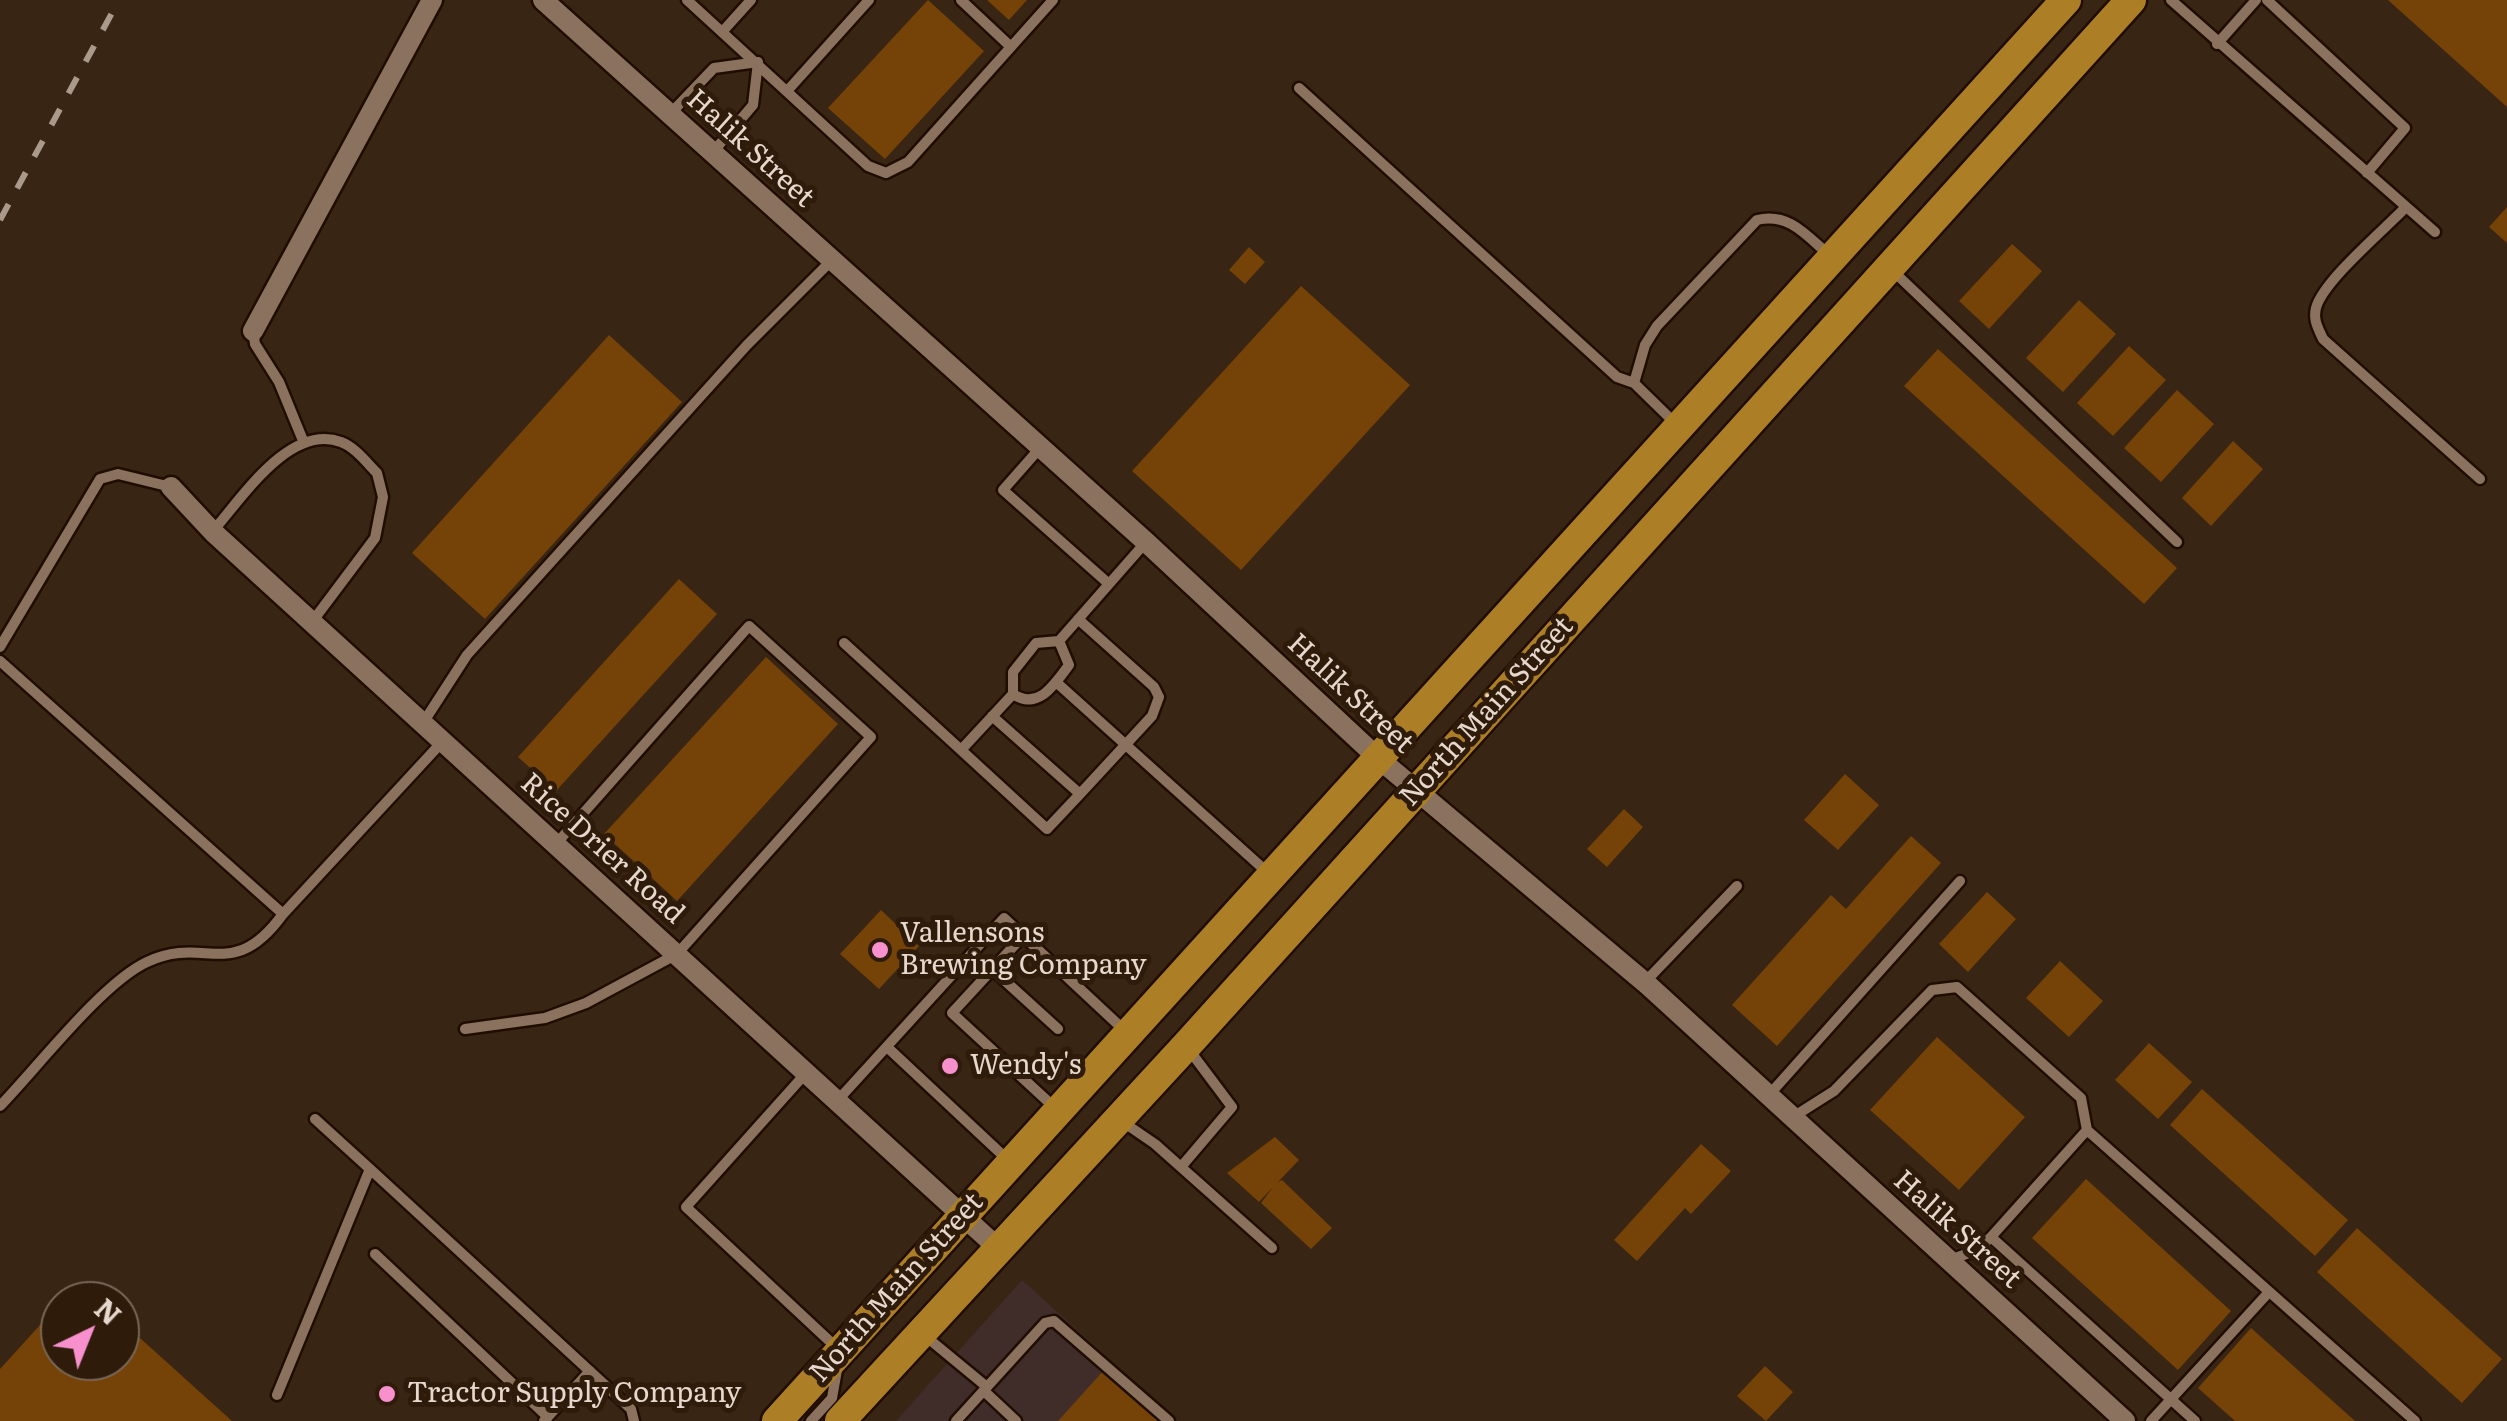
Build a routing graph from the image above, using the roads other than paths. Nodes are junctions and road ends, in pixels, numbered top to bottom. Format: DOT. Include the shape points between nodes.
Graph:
graph roads {
  1 [pos="432,0"];
  2 [pos="543,0"];
  3 [pos="687,0"];
  4 [pos="751,0"];
  5 [pos="868,0"];
  6 [pos="960,0"];
  7 [pos="1053,0"];
  8 [pos="2066,0"];
  9 [pos="2131,0"];
  10 [pos="2171,0"];
  11 [pos="2256,0"];
  12 [pos="2266,0"];
  13 [pos="722,31"];
  14 [pos="2217,44"];
  15 [pos="1011,47"];
  16 [pos="758,62"];
  17 [pos="1300,88"];
  18 [pos="788,90"];
  19 [pos="670,114"];
  20 [pos="712,152"];
  21 [pos="2367,173"];
  22 [pos="2406,206"];
  23 [pos="2435,232"];
  24 [pos="1832,258"];
  25 [pos="832,260"];
  26 [pos="1889,267"];
  27 [pos="254,331"];
  28 [pos="1634,383"];
  29 [pos="1678,425"];
  30 [pos="304,443"];
  31 [pos="1040,447"];
  32 [pos="1716,458"];
  33 [pos="2480,479"];
  34 [pos="170,488"];
  35 [pos="213,532"];
  36 [pos="1146,542"];
  37 [pos="2177,542"];
  38 [pos="1108,584"];
  39 [pos="1078,619"];
  40 [pos="312,622"];
  41 [pos="1059,641"];
  42 [pos="844,643"];
  43 [pos="0,647"];
  44 [pos="0,661"];
  45 [pos="1056,682"];
  46 [pos="1013,694"];
  47 [pos="992,716"];
  48 [pos="423,723"];
  49 [pos="443,742"];
  50 [pos="1126,745"];
  51 [pos="961,750"];
  52 [pos="1378,758"];
  53 [pos="1416,790"];
  54 [pos="1080,794"];
  55 [pos="556,844"];
  56 [pos="1271,876"];
  57 [pos="1960,881"];
  58 [pos="1737,886"];
  59 [pos="283,914"];
  60 [pos="1023,936"];
  61 [pos="677,954"];
  62 [pos="992,969"];
  63 [pos="1645,982"];
  64 [pos="1058,1028"];
  65 [pos="465,1029"];
  66 [pos="1128,1034"];
  67 [pos="1186,1046"];
  68 [pos="886,1047"];
  69 [pos="807,1072"];
  70 [pos="1769,1095"];
  71 [pos="838,1100"];
  72 [pos="0,1106"];
  73 [pos="1058,1110"];
  74 [pos="1793,1117"];
  75 [pos="315,1119"];
  76 [pos="1119,1120"];
  77 [pos="2087,1130"];
  78 [pos="1011,1163"];
  79 [pos="1180,1166"];
  80 [pos="370,1169"];
  81 [pos="963,1217"];
  82 [pos="1991,1237"];
  83 [pos="998,1248"];
  84 [pos="1272,1248"];
  85 [pos="375,1254"];
  86 [pos="1950,1260"];
  87 [pos="2269,1292"];
  88 [pos="920,1331"];
  89 [pos="840,1350"];
  90 [pos="590,1372"];
  91 [pos="985,1389"];
  92 [pos="278,1394"];
  93 [pos="2171,1400"];
  94 [pos="551,1417"];
  95 [pos="960,1417"];
  96 [pos="634,1421"];
  97 [pos="777,1421"];
  98 [pos="810,1421"];
  99 [pos="840,1421"];
  100 [pos="974,1421"];
  101 [pos="1016,1421"];
  102 [pos="1169,1421"];
  103 [pos="2125,1421"];
  104 [pos="2152,1421"];
  105 [pos="2194,1421"];
  106 [pos="2414,1421"];
  1 -- 27 [label="street"];
  2 -- 19 [label="street, Halik Street"];
  3 -- 13 [label="lane"];
  4 -- 13 [label="lane"];
  5 -- 18 [label="lane"];
  6 -- 15 [label="lane"];
  7 -- 15 [label="lane"];
  8 -- 24 [label="main road, North Main Street"];
  9 -- 26 [label="main road, North Main Street"];
  10 -- 14 [label="lane"];
  11 -- 14 [label="lane"];
  12 -- 21 [label="lane" via="2405,128"];
  13 -- 16 [label="lane"];
  14 -- 21 [label="lane"];
  15 -- 18 [label="lane" via="908,162 886,173 868,166"];
  16 -- 18 [label="lane"];
  16 -- 19 [label="lane" via="714,68"];
  16 -- 20 [label="lane" via="754,104"];
  17 -- 28 [label="lane" via="1616,377"];
  19 -- 20 [label="street, Halik Street"];
  20 -- 25 [label="street, Halik Street"];
  21 -- 22 [label="lane"];
  22 -- 23 [label="lane"];
  22 -- 33 [label="lane" via="2329,288 2314,320 2323,338"];
  24 -- 28 [label="lane" via="1792,222 1757,220 1657,326"];
  24 -- 29 [label="main road, North Main Street"];
  25 -- 31 [label="street, Halik Street"];
  25 -- 48 [label="lane" via="746,345 467,655"];
  26 -- 32 [label="main road, North Main Street"];
  26 -- 37 [label="lane"];
  27 -- 30 [label="lane"];
  28 -- 29 [label="lane"];
  29 -- 32 [label="main road"];
  29 -- 52 [label="main road, North Main Street"];
  30 -- 35 [label="lane" via="288,451"];
  30 -- 40 [label="lane" via="342,442 377,473 382,497 375,538"];
  31 -- 36 [label="street, Halik Street"];
  31 -- 38 [label="lane" via="1004,490"];
  32 -- 53 [label="main road, North Main Street"];
  34 -- 35 [label="street, Rice Drier Road"];
  34 -- 43 [label="lane" via="118,474 100,479"];
  35 -- 40 [label="street, Rice Drier Road"];
  36 -- 38 [label="lane"];
  36 -- 52 [label="street, Halik Street"];
  38 -- 39 [label="lane"];
  39 -- 41 [label="lane"];
  39 -- 50 [label="lane" via="1160,697"];
  40 -- 48 [label="street, Rice Drier Road"];
  41 -- 45 [label="lane" via="1068,666"];
  41 -- 46 [label="lane" via="1036,643 1013,672"];
  42 -- 51 [label="lane"];
  44 -- 59 [label="lane"];
  45 -- 46 [label="lane" via="1042,697"];
  45 -- 50 [label="lane"];
  46 -- 47 [label="lane"];
  47 -- 51 [label="lane"];
  47 -- 54 [label="lane"];
  48 -- 49 [label="street, Rice Drier Road"];
  49 -- 55 [label="street, Rice Drier Road"];
  49 -- 59 [label="lane"];
  50 -- 54 [label="lane"];
  50 -- 56 [label="lane"];
  51 -- 54 [label="lane" via="1047,829"];
  52 -- 53 [label="street, Halik Street"];
  52 -- 56 [label="main road, North Main Street"];
  53 -- 63 [label="street, Halik Street"];
  53 -- 67 [label="main road, North Main Street"];
  55 -- 61 [label="street, Rice Drier Road"];
  55 -- 61 [label="lane" via="749,626 871,737"];
  56 -- 66 [label="main road, North Main Street"];
  57 -- 70 [label="lane"];
  58 -- 63 [label="lane"];
  59 -- 72 [label="lane" via="262,943 233,955 168,955 144,963"];
  60 -- 62 [label="lane"];
  60 -- 66 [label="lane"];
  60 -- 68 [label="lane" via="1004,918"];
  61 -- 65 [label="lane" via="545,1018"];
  61 -- 69 [label="street, Rice Drier Road"];
  62 -- 64 [label="lane"];
  62 -- 73 [label="lane" via="952,1013"];
  63 -- 70 [label="street, Halik Street"];
  66 -- 73 [label="main road, North Main Street"];
  67 -- 76 [label="main road, North Main Street"];
  67 -- 79 [label="lane" via="1232,1107"];
  68 -- 71 [label="lane"];
  68 -- 78 [label="lane"];
  69 -- 71 [label="street, Rice Drier Road"];
  69 -- 89 [label="lane" via="686,1207"];
  70 -- 74 [label="street, Halik Street"];
  71 -- 81 [label="street, Rice Drier Road"];
  73 -- 78 [label="main road, North Main Street"];
  74 -- 77 [label="lane" via="1834,1091 1932,990 1956,987 2081,1098"];
  74 -- 86 [label="street, Halik Street"];
  75 -- 80 [label="lane"];
  76 -- 79 [label="lane"];
  76 -- 83 [label="main road, North Main Street"];
  77 -- 82 [label="lane"];
  77 -- 87 [label="lane"];
  78 -- 81 [label="main road, North Main Street"];
  79 -- 84 [label="lane"];
  80 -- 90 [label="lane"];
  80 -- 92 [label="lane"];
  81 -- 83 [label="street, Rice Drier Road"];
  81 -- 89 [label="main road, North Main Street"];
  82 -- 86 [label="lane"];
  82 -- 93 [label="lane"];
  83 -- 88 [label="main road, North Main Street"];
  85 -- 94 [label="lane"];
  86 -- 103 [label="street, Halik Street"];
  87 -- 93 [label="lane"];
  87 -- 106 [label="lane"];
  88 -- 91 [label="lane"];
  88 -- 99 [label="main road, North Main Street"];
  89 -- 97 [label="main road, North Main Street"];
  89 -- 98 [label="lane" via="832,1398"];
  90 -- 94 [label="lane"];
  90 -- 96 [label="lane" via="630,1409"];
  91 -- 95 [label="lane"];
  91 -- 101 [label="lane"];
  91 -- 102 [label="lane" via="1054,1321"];
  93 -- 104 [label="lane"];
  93 -- 105 [label="lane"];
  95 -- 100 [label="lane"];
}
